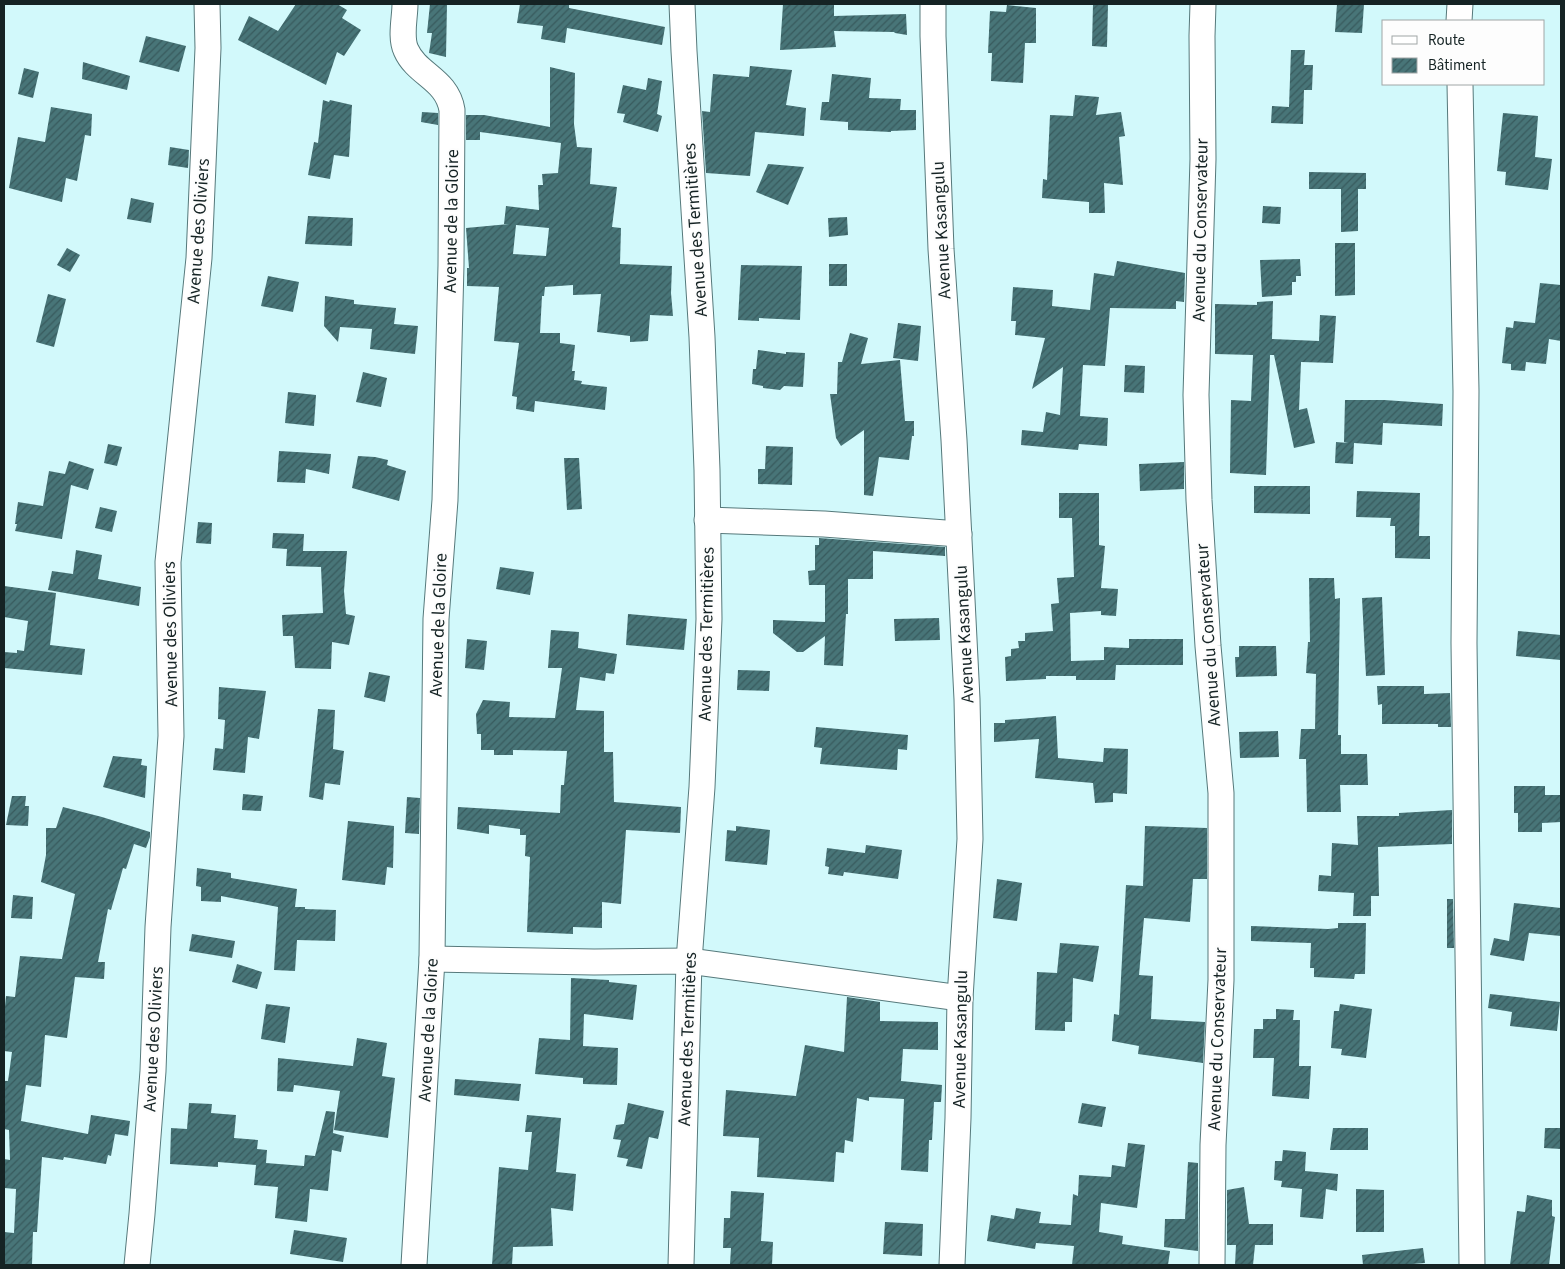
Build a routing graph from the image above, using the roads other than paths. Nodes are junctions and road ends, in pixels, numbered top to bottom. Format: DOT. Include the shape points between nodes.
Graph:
graph roads {
  1 [pos="207,4"];
  2 [pos="405,4"];
  3 [pos="682,4"];
  4 [pos="934,4"];
  5 [pos="1203,4"];
  6 [pos="1460,4"];
  7 [pos="1459,20"];
  8 [pos="1460,85"];
  9 [pos="708,520"];
  10 [pos="959,534"];
  11 [pos="432,959"];
  12 [pos="689,961"];
  13 [pos="960,998"];
  14 [pos="137,1265"];
  15 [pos="414,1265"];
  16 [pos="681,1265"];
  17 [pos="952,1265"];
  18 [pos="1212,1265"];
  19 [pos="1472,1265"];
  1 -- 14 [label="street, Avenue des Oliviers" via="208,48 198,258 168,562 171,736 158,927 153,1072"];
  2 -- 11 [label="street, Avenue de la Gloire" via="405,49 410,58 445,90 452,110 445,500 436,619"];
  3 -- 9 [label="street, Avenue des Termitières" via="702,338"];
  4 -- 10 [label="street, Avenue Kasangulu" via="941,249"];
  5 -- 18 [label="street, Avenue du Conservateur" via="1203,159 1196,395 1208,646 1221,793 1221,980 1213,1146"];
  6 -- 7 [label="street"];
  8 -- 19 [label="street" via="1466,391 1464,643"];
  9 -- 10 [label="street"];
  9 -- 12 [label="street, Avenue des Termitières" via="706,704"];
  10 -- 13 [label="street, Avenue Kasangulu" via="970,839"];
  11 -- 12 [label="street"];
  11 -- 15 [label="street, Avenue de la Gloire"];
  12 -- 13 [label="street"];
  12 -- 16 [label="street, Avenue des Termitières"];
  13 -- 17 [label="street, Avenue Kasangulu"];
}
